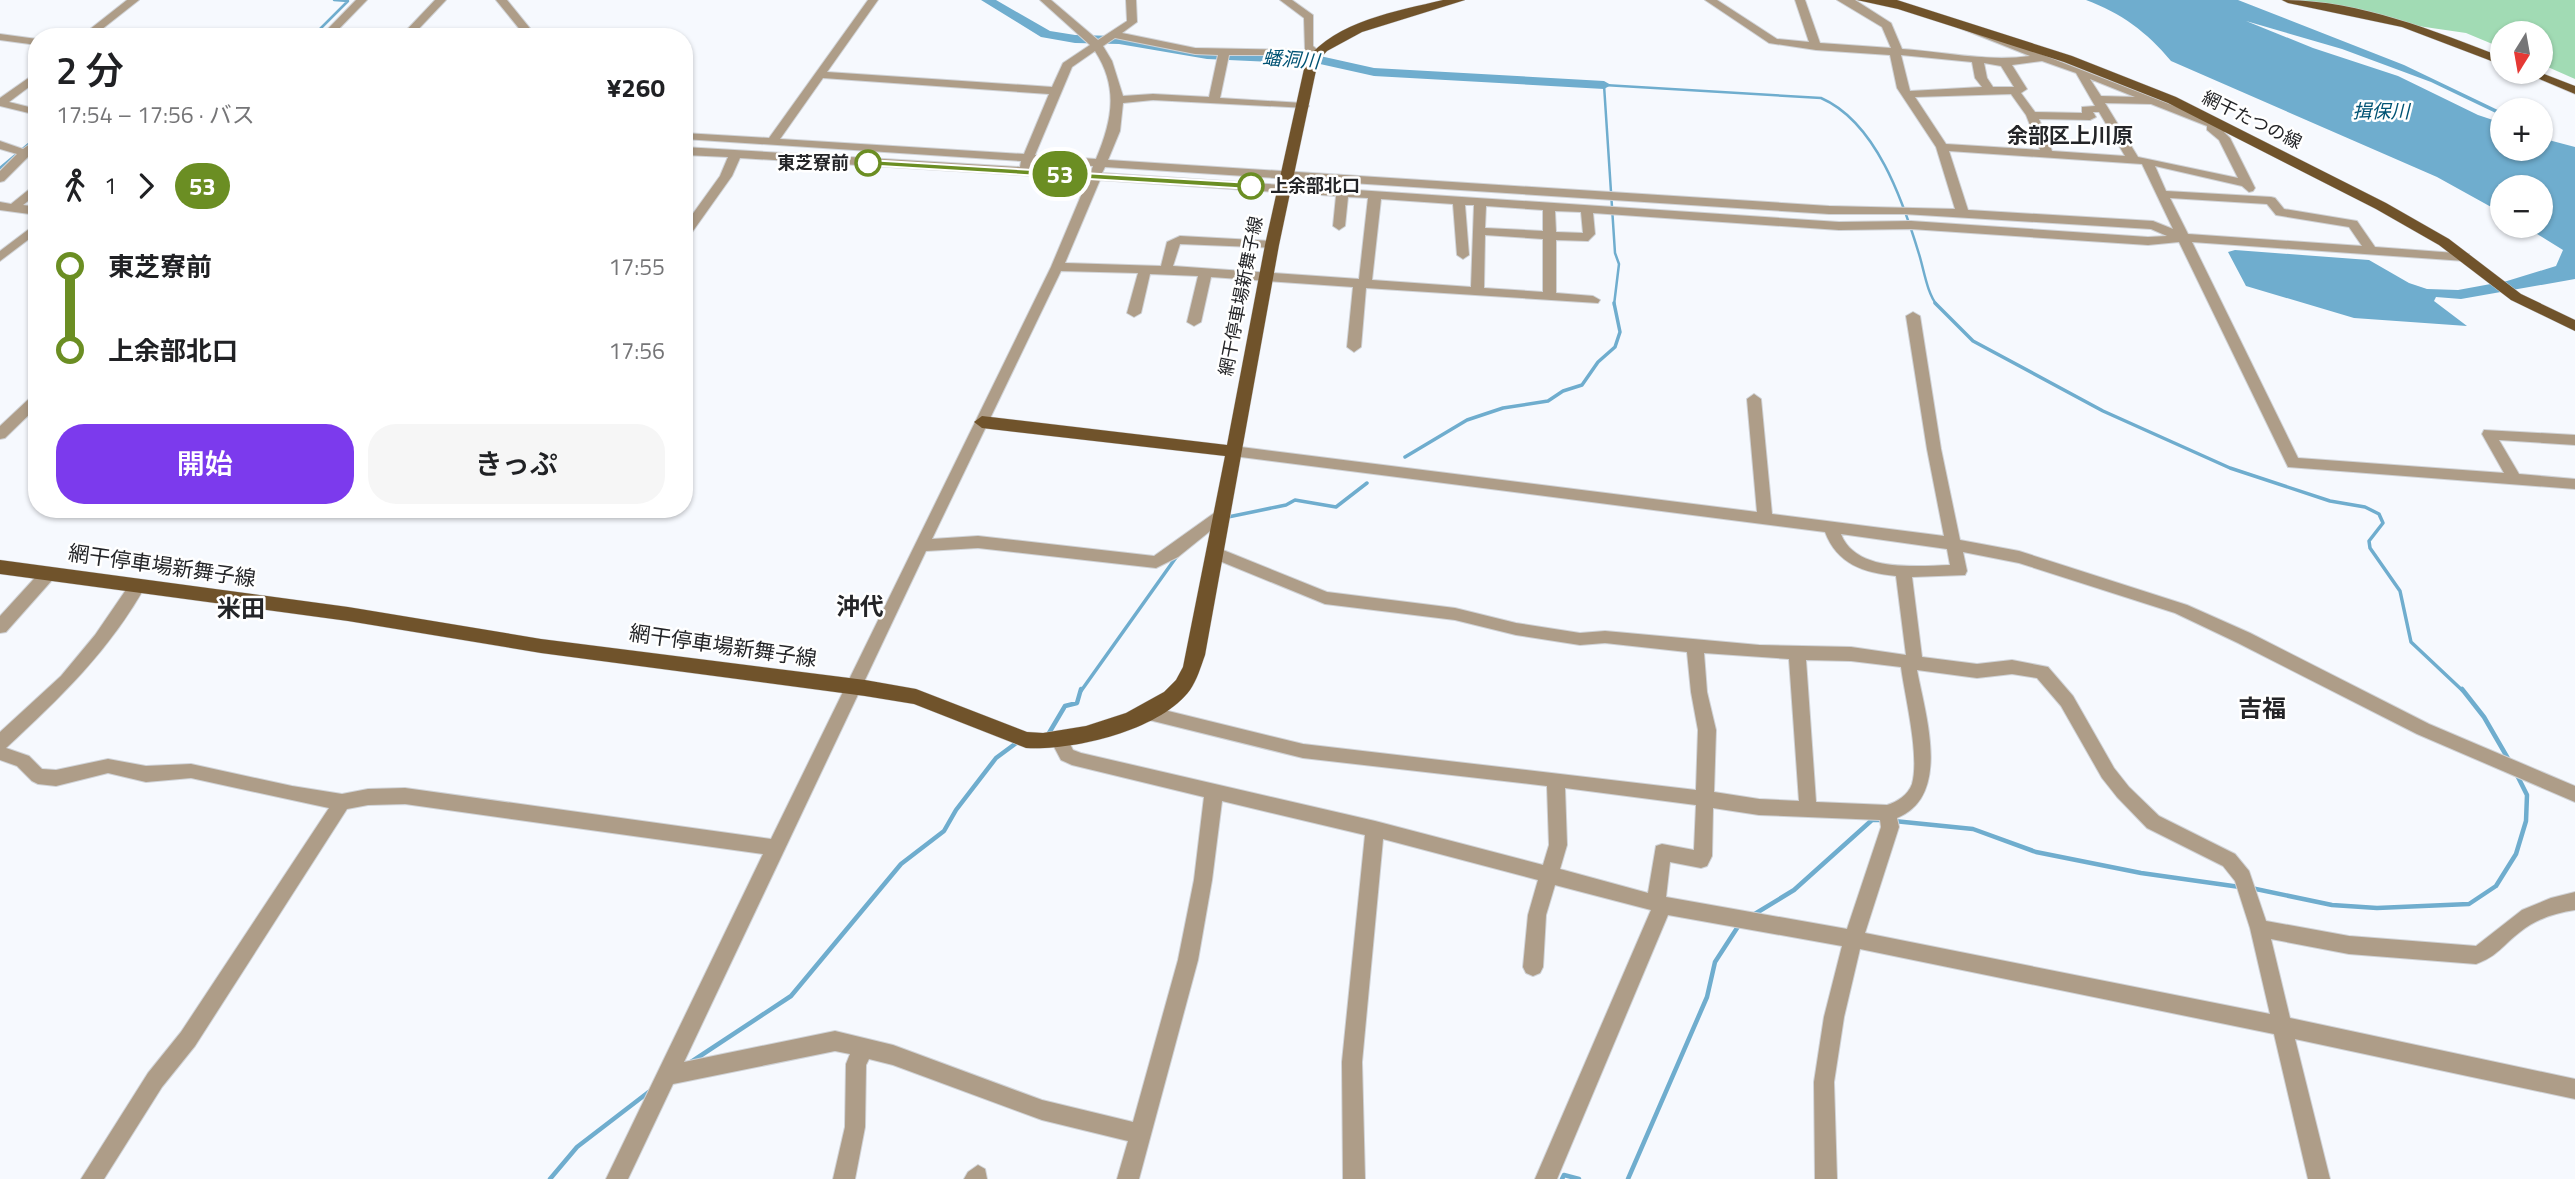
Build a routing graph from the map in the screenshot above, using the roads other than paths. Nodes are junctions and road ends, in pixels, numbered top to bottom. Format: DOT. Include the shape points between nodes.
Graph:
graph roads {
  1 [pos="134,0"];
  2 [pos="362,0"];
  3 [pos="441,0"];
  4 [pos="501,0"];
  5 [pos="873,0"];
  6 [pos="1045,0"];
  7 [pos="1131,0"];
  8 [pos="1285,0"];
  9 [pos="1310,0"];
  10 [pos="1459,0"];
  11 [pos="1710,0"];
  12 [pos="1800,0"];
  13 [pos="1842,0"];
  14 [pos="1863,0"];
  15 [pos="2288,0"];
  16 [pos="1900,2"];
  17 [pos="1309,17"];
  18 [pos="1956,24"];
  19 [pos="97,28"];
  20 [pos="334,28"];
  21 [pos="414,28"];
  22 [pos="524,28"];
  23 [pos="1115,35"];
  24 [pos="0,37"];
  25 [pos="28,40"];
  26 [pos="1094,47"];
  27 [pos="1816,47"];
  28 [pos="1896,53"];
  29 [pos="1224,56"];
  30 [pos="2490,56"];
  31 [pos="1314,57"];
  32 [pos="1977,58"];
  33 [pos="2040,58"];
  34 [pos="2005,63"];
  35 [pos="2080,71"];
  36 [pos="820,75"];
  37 [pos="2553,81"];
  38 [pos="28,82"];
  39 [pos="1989,90"];
  40 [pos="2575,90"];
  41 [pos="1055,91"];
  42 [pos="2014,91"];
  43 [pos="1907,94"];
  44 [pos="1214,99"];
  45 [pos="1118,100"];
  46 [pos="0,103"];
  47 [pos="2161,103"];
  48 [pos="2101,104"];
  49 [pos="1303,106"];
  50 [pos="28,110"];
  51 [pos="2032,115"];
  52 [pos="2201,120"];
  53 [pos="693,137"];
  54 [pos="2249,138"];
  55 [pos="771,143"];
  56 [pos="0,145"];
  57 [pos="1942,146"];
  58 [pos="25,152"];
  59 [pos="693,152"];
  60 [pos="2047,153"];
  61 [pos="735,155"];
  62 [pos="2139,160"];
  63 [pos="1025,166"];
  64 [pos="1099,169"];
  65 [pos="0,178"];
  66 [pos="1288,181"];
  67 [pos="2246,183"];
  68 [pos="1342,192"];
  69 [pos="28,193"];
  70 [pos="1375,194"];
  71 [pos="2163,194"];
  72 [pos="2255,200"];
  73 [pos="1459,201"];
  74 [pos="1480,202"];
  75 [pos="1549,206"];
  76 [pos="6,207"];
  77 [pos="1587,209"];
  78 [pos="28,210"];
  79 [pos="1901,210"];
  80 [pos="1962,218"];
  81 [pos="693,222"];
  82 [pos="1905,225"];
  83 [pos="1339,226"];
  84 [pos="1479,231"];
  85 [pos="28,234"];
  86 [pos="1550,236"];
  87 [pos="2183,238"];
  88 [pos="1272,245"];
  89 [pos="2370,249"];
  90 [pos="1463,255"];
  91 [pos="0,257"];
  92 [pos="2465,257"];
  93 [pos="1057,267"];
  94 [pos="1145,269"];
  95 [pos="1166,270"];
  96 [pos="1205,273"];
  97 [pos="1266,277"];
  98 [pos="1363,284"];
  99 [pos="1477,292"];
  100 [pos="1550,297"];
  101 [pos="1593,300"];
  102 [pos="1134,313"];
  103 [pos="1913,316"];
  104 [pos="1194,322"];
  105 [pos="2575,326"];
  106 [pos="1354,347"];
  107 [pos="1754,399"];
  108 [pos="28,408"];
  109 [pos="982,422"];
  110 [pos="0,435"];
  111 [pos="2575,440"];
  112 [pos="1233,451"];
  113 [pos="2515,480"];
  114 [pos="2575,484"];
  115 [pos="1222,515"];
  116 [pos="1765,519"];
  117 [pos="1831,528"];
  118 [pos="1952,544"];
  119 [pos="921,545"];
  120 [pos="1215,556"];
  121 [pos="0,567"];
  122 [pos="1903,572"];
  123 [pos="48,574"];
  124 [pos="138,585"];
  125 [pos="0,627"];
  126 [pos="1695,645"];
  127 [pos="1797,651"];
  128 [pos="1911,663"];
  129 [pos="853,686"];
  130 [pos="1150,709"];
  131 [pos="1060,741"];
  132 [pos="0,743"];
  133 [pos="0,753"];
  134 [pos="1556,779"];
  135 [pos="1214,791"];
  136 [pos="2575,794"];
  137 [pos="1706,800"];
  138 [pos="342,802"];
  139 [pos="1808,810"];
  140 [pos="1889,820"];
  141 [pos="1375,829"];
  142 [pos="775,848"];
  143 [pos="1549,877"];
  144 [pos="2575,901"];
  145 [pos="1660,904"];
  146 [pos="2259,928"];
  147 [pos="1853,939"];
  148 [pos="1533,967"];
  149 [pos="2282,1026"];
  150 [pos="864,1046"];
  151 [pos="668,1075"];
  152 [pos="2575,1088"];
  153 [pos="1140,1134"];
  154 [pos="92,1179"];
  155 [pos="617,1179"];
  156 [pos="844,1179"];
  157 [pos="1128,1179"];
  158 [pos="1354,1179"];
  159 [pos="1546,1179"];
  160 [pos="1826,1179"];
  161 [pos="2319,1179"];
  1 -- 19 [label="street"];
  2 -- 20 [label="street"];
  3 -- 21 [label="street"];
  4 -- 22 [label="street"];
  5 -- 36 [label="street"];
  6 -- 26 [label="street"];
  7 -- 23 [label="street" via="1132,22"];
  8 -- 17 [label="street"];
  9 -- 17 [label="street"];
  10 -- 31 [label="main road" via="1378,21 1326,46"];
  11 -- 27 [label="street" via="1773,41"];
  12 -- 27 [label="street"];
  13 -- 28 [label="street" via="1887,25"];
  14 -- 16 [label="main road"];
  15 -- 30 [label="main road" via="2405,24"];
  16 -- 18 [label="main road, 網干たつの線"];
  17 -- 31 [label="street" via="1308,47"];
  18 -- 33 [label="street"];
  18 -- 54 [label="main road, 網干たつの線" via="2115,76"];
  23 -- 26 [label="street"];
  23 -- 29 [label="street"];
  24 -- 25 [label="street"];
  26 -- 41 [label="street" via="1067,65"];
  26 -- 45 [label="street" via="1111,69"];
  27 -- 28 [label="street"];
  28 -- 32 [label="street"];
  28 -- 43 [label="street"];
  29 -- 31 [label="street"];
  29 -- 44 [label="street"];
  31 -- 49 [label="main road, 網干停車場新舞子線"];
  32 -- 34 [label="street"];
  32 -- 39 [label="street"];
  33 -- 34 [label="street"];
  33 -- 35 [label="street"];
  34 -- 42 [label="street" via="2021,89"];
  35 -- 47 [label="street"];
  35 -- 48 [label="street"];
  36 -- 41 [label="street"];
  36 -- 55 [label="street"];
  37 -- 40 [label="main road"];
  38 -- 46 [label="street"];
  39 -- 42 [label="street"];
  39 -- 43 [label="street"];
  41 -- 63 [label="street"];
  42 -- 51 [label="street"];
  43 -- 57 [label="street"];
  44 -- 45 [label="street"];
  44 -- 49 [label="street"];
  45 -- 64 [label="street" via="1114,131"];
  46 -- 50 [label="street"];
  47 -- 48 [label="street"];
  47 -- 52 [label="street"];
  48 -- 51 [label="street" via="2086,108 2090,117"];
  48 -- 62 [label="street"];
  49 -- 66 [label="main road, 網干停車場新舞子線"];
  51 -- 60 [label="street"];
  52 -- 54 [label="street"];
  52 -- 67 [label="street" via="2224,138"];
  53 -- 55 [label="street"];
  54 -- 92 [label="main road, 網干たつの線" via="2370,200"];
  55 -- 63 [label="street"];
  56 -- 58 [label="street"];
  57 -- 60 [label="street"];
  57 -- 80 [label="street"];
  58 -- 65 [label="street"];
  59 -- 61 [label="street"];
  60 -- 62 [label="street"];
  61 -- 63 [label="street"];
  61 -- 81 [label="street"];
  62 -- 67 [label="street"];
  62 -- 71 [label="street"];
  63 -- 64 [label="street"];
  64 -- 66 [label="street"];
  64 -- 93 [label="street"];
  66 -- 68 [label="street"];
  66 -- 79 [label="street" via="1829,211"];
  66 -- 88 [label="main road, 網干停車場新舞子線"];
  67 -- 72 [label="street"];
  68 -- 70 [label="street"];
  68 -- 83 [label="street"];
  69 -- 76 [label="street"];
  70 -- 73 [label="street"];
  70 -- 98 [label="street"];
  71 -- 72 [label="street"];
  71 -- 87 [label="street"];
  72 -- 89 [label="street" via="2271,201 2280,212 2353,225"];
  73 -- 74 [label="street"];
  73 -- 90 [label="street"];
  74 -- 75 [label="street"];
  74 -- 84 [label="street"];
  75 -- 77 [label="street"];
  75 -- 86 [label="street"];
  76 -- 78 [label="street"];
  77 -- 82 [label="street" via="1839,226"];
  77 -- 86 [label="street" via="1588,234 1584,238"];
  79 -- 80 [label="street"];
  79 -- 82 [label="street"];
  80 -- 82 [label="street"];
  80 -- 87 [label="street" via="2148,241"];
  84 -- 86 [label="street"];
  84 -- 99 [label="street"];
  85 -- 91 [label="street"];
  86 -- 100 [label="street"];
  87 -- 89 [label="street"];
  87 -- 113 [label="street" via="2293,463"];
  88 -- 95 [label="street" via="1180,240 1174,242"];
  88 -- 97 [label="main road, 網干停車場新舞子線"];
  89 -- 92 [label="street"];
  92 -- 105 [label="main road, 網干たつの線" via="2516,297"];
  93 -- 94 [label="street"];
  93 -- 109 [label="street"];
  94 -- 95 [label="street"];
  94 -- 102 [label="street"];
  95 -- 96 [label="street"];
  96 -- 97 [label="street"];
  96 -- 104 [label="street"];
  97 -- 98 [label="street"];
  97 -- 112 [label="main road, 網干停車場新舞子線"];
  98 -- 99 [label="street"];
  98 -- 106 [label="street"];
  99 -- 100 [label="street"];
  100 -- 101 [label="street"];
  103 -- 118 [label="street"];
  107 -- 116 [label="street"];
  108 -- 110 [label="street"];
  109 -- 112 [label="main road"];
  109 -- 119 [label="street"];
  111 -- 113 [label="street" via="2489,434"];
  112 -- 115 [label="main road, 網干停車場新舞子線"];
  112 -- 116 [label="street"];
  113 -- 114 [label="street"];
  115 -- 119 [label="street" via="1156,562 978,542"];
  115 -- 120 [label="main road, 網干停車場新舞子線"];
  116 -- 117 [label="street"];
  117 -- 118 [label="street"];
  117 -- 122 [label="street" via="1848,556"];
  118 -- 122 [label="street" via="1959,571"];
  118 -- 136 [label="street" via="2054,568 2181,609 2423,729"];
  119 -- 129 [label="street"];
  120 -- 126 [label="street" via="1325,598 1455,614 1580,639"];
  120 -- 130 [label="main road, 網干停車場新舞子線" via="1190,672 1182,686"];
  121 -- 123 [label="main road, 網干停車場新舞子線"];
  122 -- 128 [label="street"];
  123 -- 124 [label="main road, 網干停車場新舞子線"];
  123 -- 125 [label="street"];
  124 -- 129 [label="main road, 網干停車場新舞子線" via="541,646"];
  124 -- 132 [label="street" via="67,681"];
  126 -- 127 [label="street"];
  126 -- 137 [label="street" via="1707,730"];
  127 -- 128 [label="street"];
  127 -- 139 [label="street"];
  128 -- 140 [label="street" via="1921,783 1916,795"];
  128 -- 146 [label="street" via="2042,672 2067,701 2123,792 2153,821 2229,860 2244,877"];
  129 -- 131 [label="main road, 網干停車場新舞子線" via="916,697 1026,740"];
  129 -- 142 [label="street"];
  130 -- 131 [label="main road, 網干停車場新舞子線"];
  130 -- 134 [label="street" via="1155,715 1303,751"];
  131 -- 135 [label="street" via="1067,755 1079,760"];
  133 -- 138 [label="street" via="23,761 38,776 56,778 108,766 146,774 191,771"];
  134 -- 137 [label="street"];
  134 -- 143 [label="street" via="1558,845"];
  135 -- 141 [label="street"];
  135 -- 153 [label="street" via="1188,960"];
  137 -- 139 [label="street"];
  137 -- 145 [label="street" via="1701,860 1662,852"];
  138 -- 142 [label="street" via="405,796"];
  138 -- 154 [label="street"];
  139 -- 140 [label="street"];
  140 -- 147 [label="street"];
  141 -- 143 [label="street"];
  141 -- 158 [label="street" via="1352,1062"];
  142 -- 151 [label="street"];
  143 -- 145 [label="street"];
  143 -- 148 [label="street" via="1537,915"];
  144 -- 146 [label="street" via="2549,904 2515,924 2491,951 2476,956 2349,945"];
  145 -- 147 [label="street"];
  145 -- 159 [label="street"];
  146 -- 149 [label="street"];
  147 -- 149 [label="street"];
  147 -- 160 [label="street" via="1824,1085"];
  149 -- 152 [label="street"];
  149 -- 161 [label="street"];
  150 -- 151 [label="street" via="835,1041"];
  150 -- 153 [label="street" via="1042,1110"];
  150 -- 156 [label="street" via="856,1064 855,1127"];
  151 -- 155 [label="street"];
  153 -- 157 [label="street"];
}
